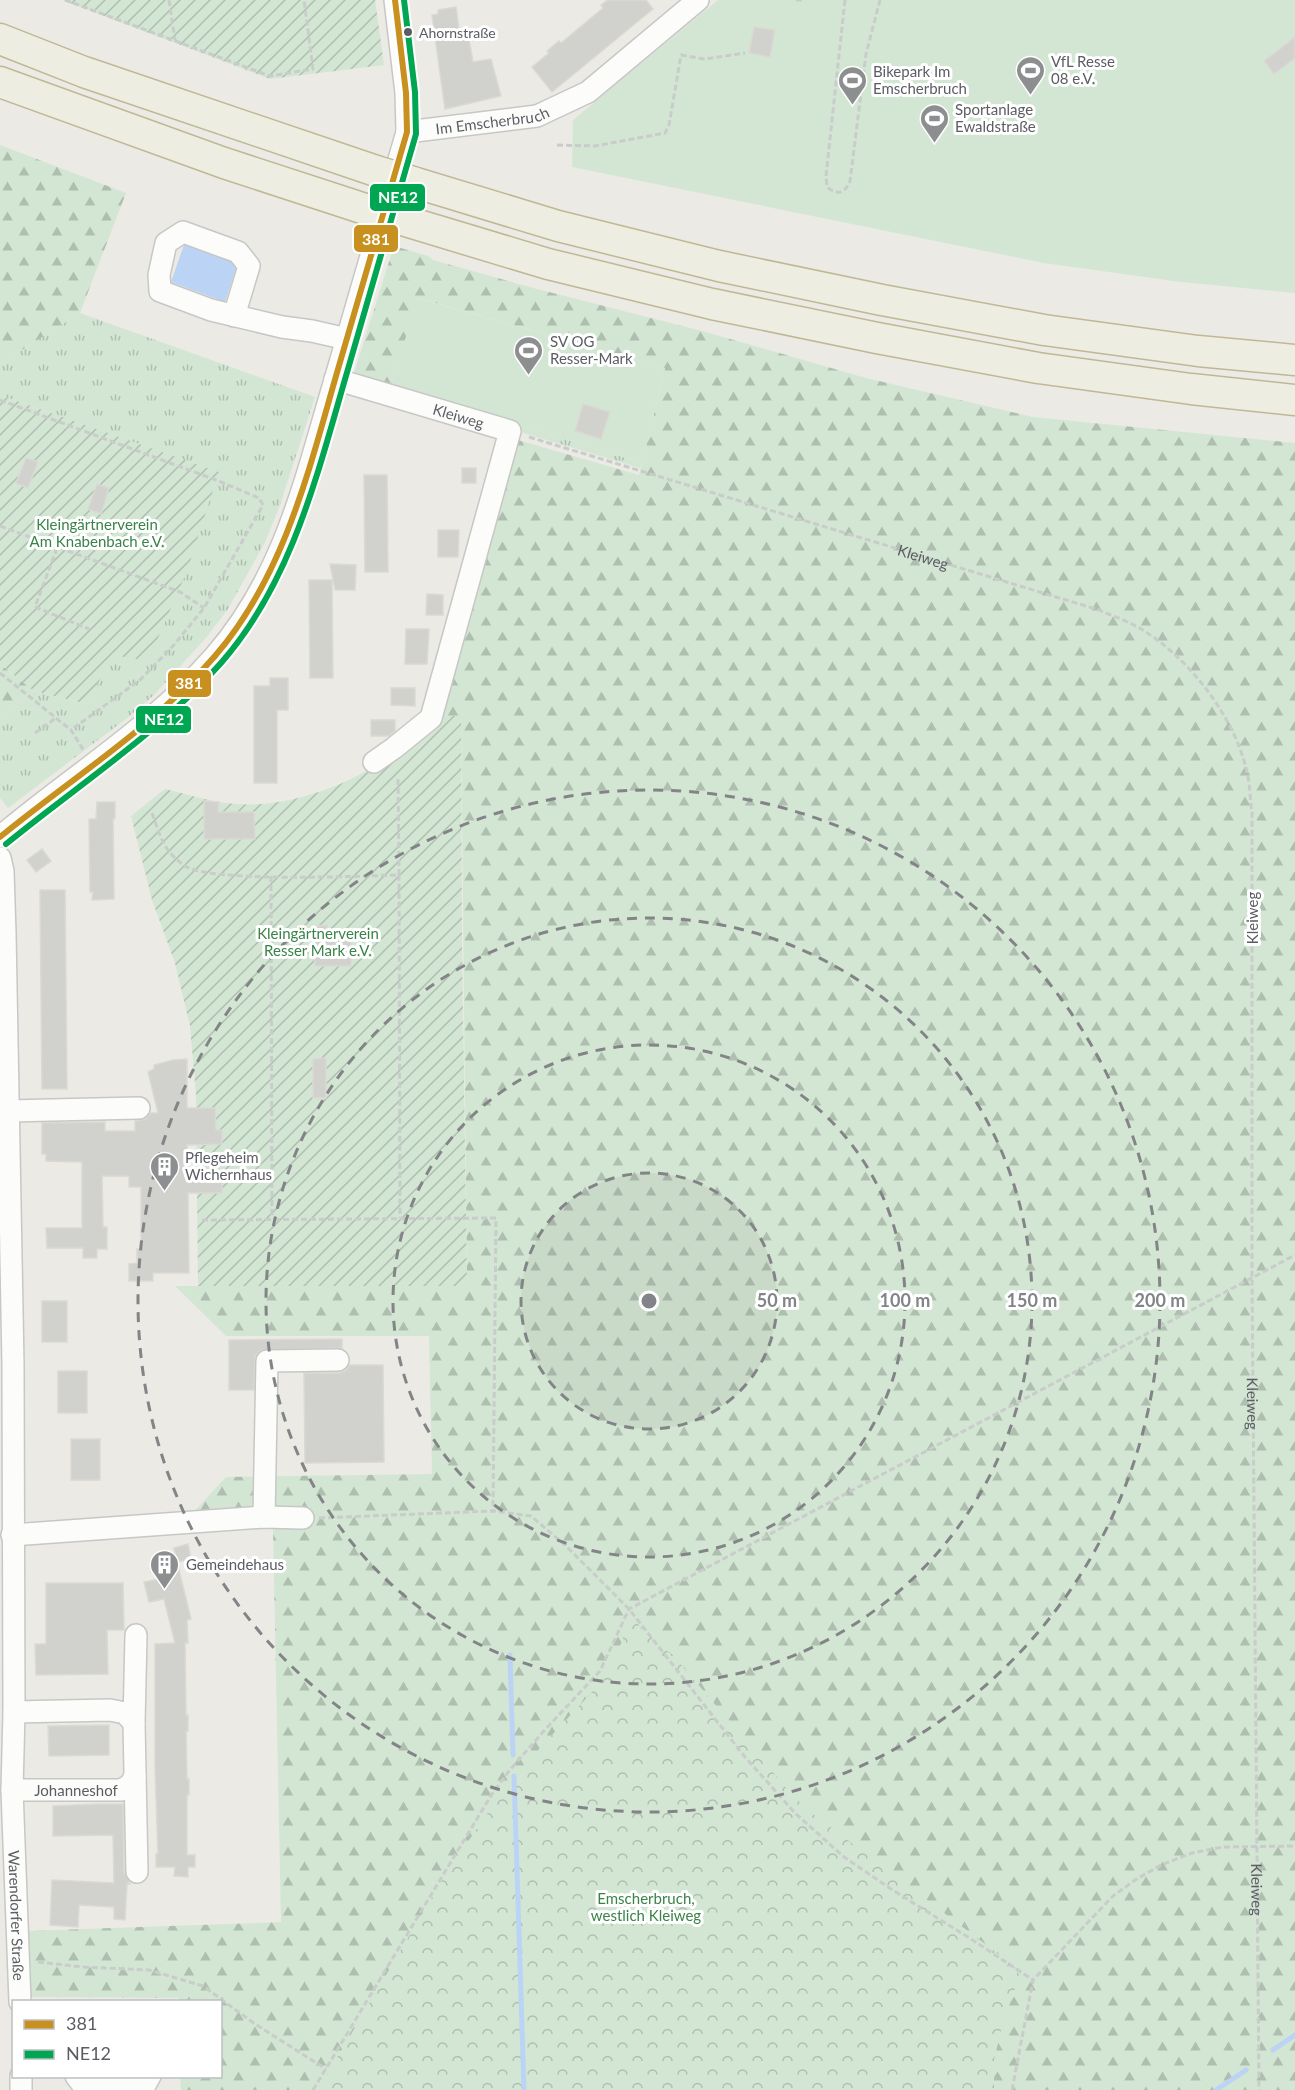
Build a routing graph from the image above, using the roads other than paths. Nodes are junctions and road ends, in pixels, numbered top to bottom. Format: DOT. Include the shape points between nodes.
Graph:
graph roads {
  1 [pos="395,0"];
  2 [pos="698,0"];
  3 [pos="0,39"];
  4 [pos="0,82"];
  5 [pos="407,132"];
  6 [pos="234,316"];
  7 [pos="347,339"];
  8 [pos="1295,360"];
  9 [pos="335,380"];
  10 [pos="1295,400"];
  11 [pos="374,762"];
  12 [pos="0,837"];
  13 [pos="0,858"];
  14 [pos="139,1108"];
  15 [pos="8,1111"];
  16 [pos="338,1360"];
  17 [pos="6,1365"];
  18 [pos="264,1518"];
  19 [pos="303,1518"];
  20 [pos="12,1534"];
  21 [pos="136,1635"];
  22 [pos="14,1712"];
  23 [pos="134,1723"];
  24 [pos="135,1776"];
  25 [pos="12,1790"];
  26 [pos="137,1872"];
  27 [pos="8,1883"];
  28 [pos="12,1968"];
  29 [pos="20,2000"];
  30 [pos="78,2078"];
  31 [pos="149,2078"];
  1 -- 5 [label="street"];
  2 -- 5 [label="street, Im Emscherbruch" via="588,92 546,112"];
  3 -- 8 [label="highway, bridge" via="84,72 376,171 558,226 719,266 1044,330"];
  4 -- 10 [label="highway, bridge" via="213,159 548,264 712,304 1038,368"];
  5 -- 7 [label="street"];
  6 -- 6 [label="street" via="160,291 166,243 183,231 238,252 249,266"];
  6 -- 7 [label="street"];
  7 -- 9 [label="street"];
  9 -- 11 [label="street, Kleiweg" via="510,431 431,718"];
  9 -- 12 [label="street" via="297,509 267,580 247,614 185,689"];
  13 -- 15 [label="street, Warendorfer Straße"];
  14 -- 15 [label="street"];
  15 -- 17 [label="street, Warendorfer Straße"];
  16 -- 18 [label="street" via="267,1361"];
  17 -- 20 [label="street, Warendorfer Straße"];
  18 -- 19 [label="street"];
  18 -- 20 [label="street"];
  20 -- 22 [label="street, Warendorfer Straße"];
  21 -- 23 [label="street, Johanneshof"];
  22 -- 23 [label="street" via="110,1710 124,1713"];
  22 -- 25 [label="street, Warendorfer Straße"];
  23 -- 24 [label="street, Johanneshof"];
  24 -- 25 [label="street, Johanneshof" via="121,1790"];
  24 -- 26 [label="street, Johanneshof"];
  25 -- 27 [label="street, Warendorfer Straße"];
  27 -- 28 [label="street, Warendorfer Straße"];
  28 -- 29 [label="street, Warendorfer Straße"];
  30 -- 31 [label="street" via="86,2088 145,2085"];
}
